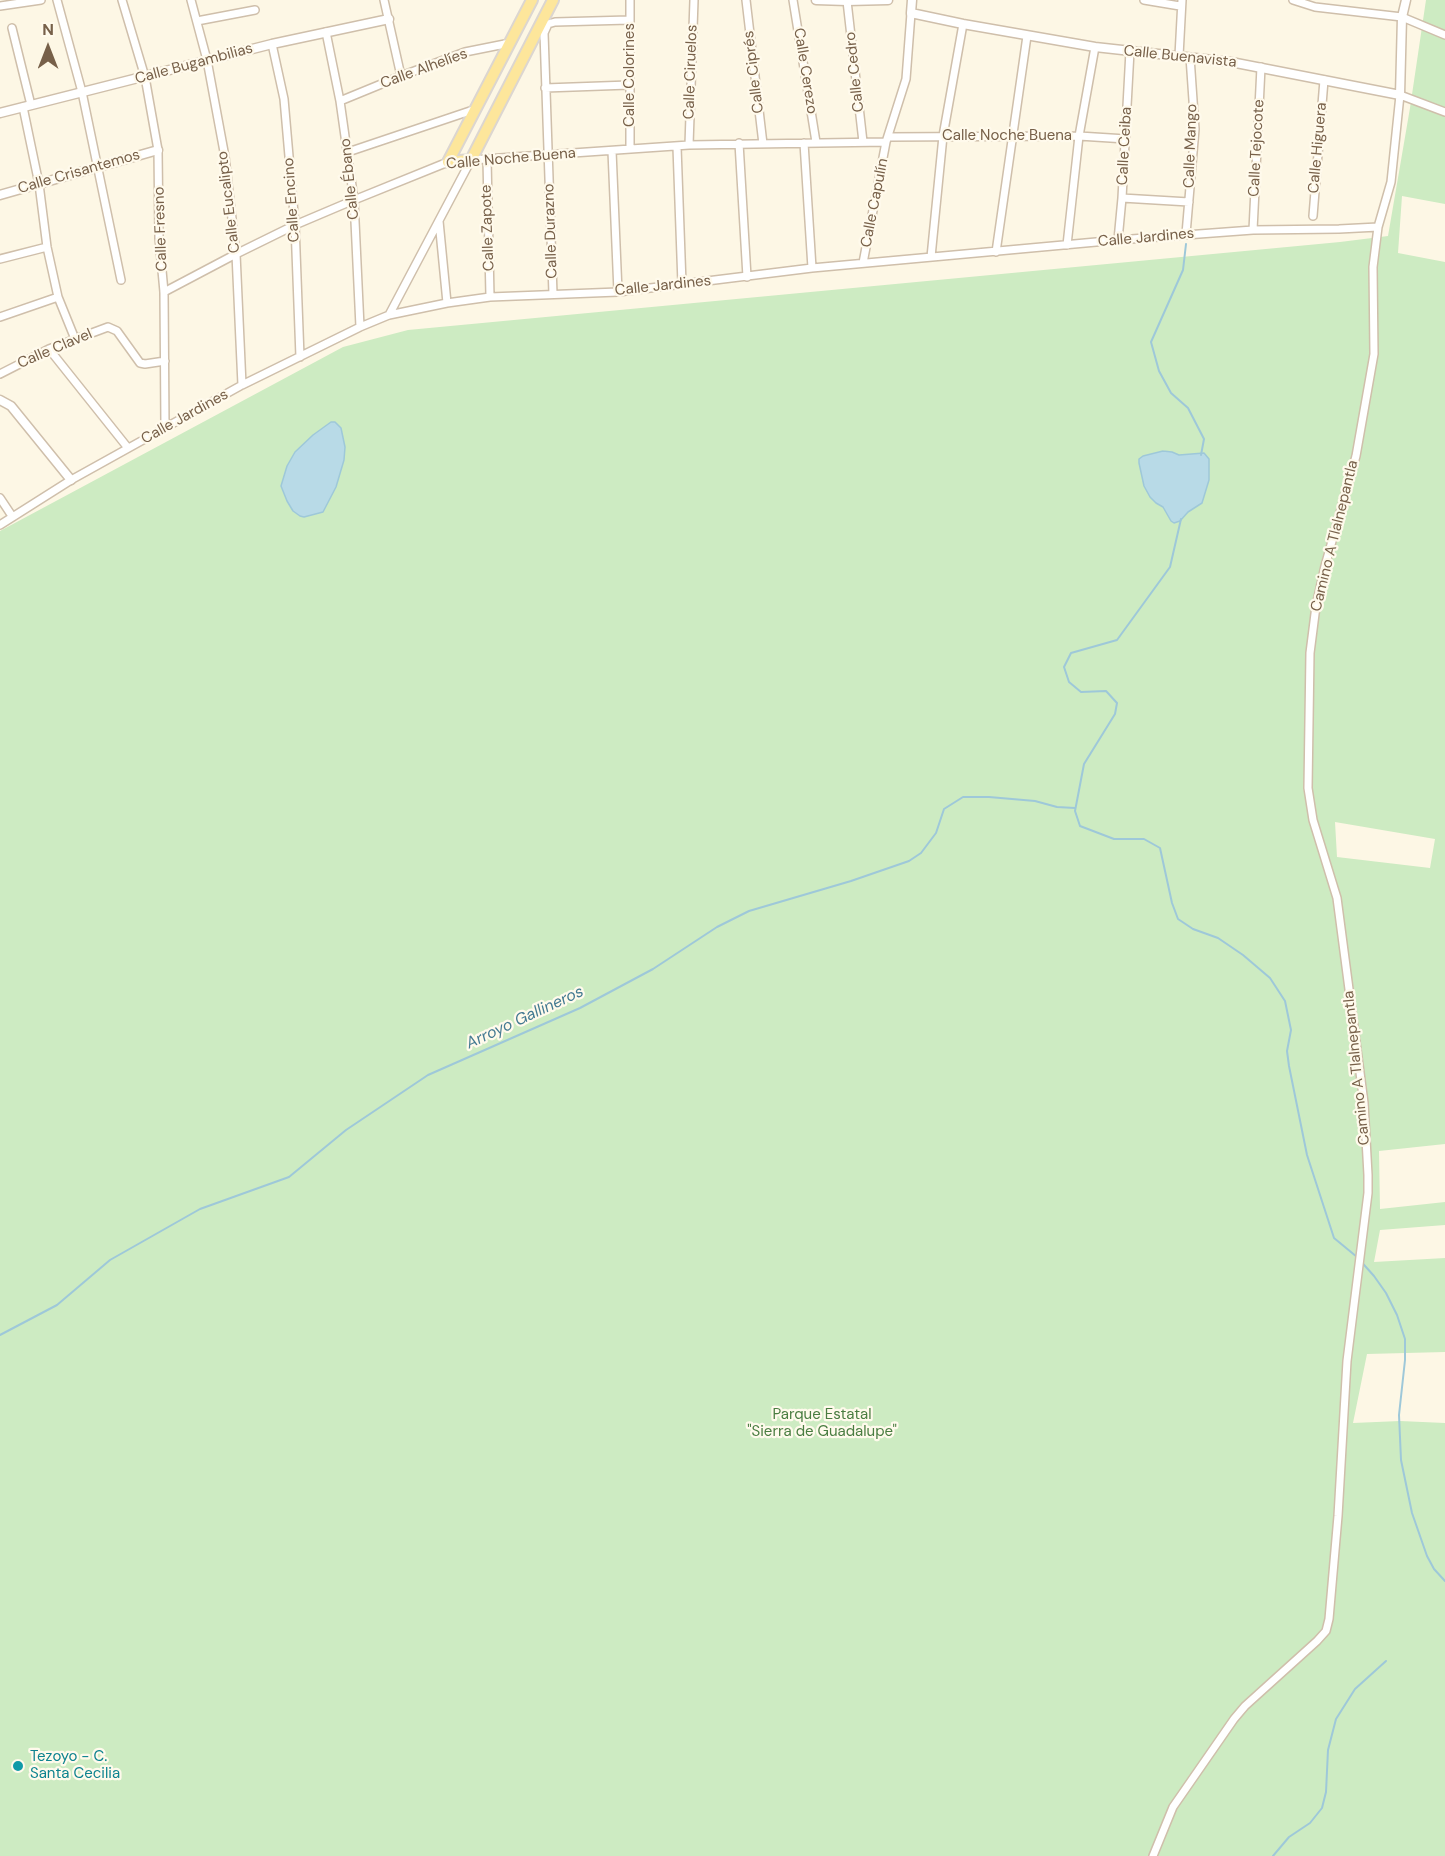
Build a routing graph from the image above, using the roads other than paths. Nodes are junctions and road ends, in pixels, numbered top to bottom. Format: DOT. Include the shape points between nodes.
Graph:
graph roads {
  1 [pos="41,0"];
  2 [pos="57,0"];
  3 [pos="122,0"];
  4 [pos="191,0"];
  5 [pos="384,0"];
  6 [pos="532,0"];
  7 [pos="553,0"];
  8 [pos="630,0"];
  9 [pos="694,0"];
  10 [pos="746,0"];
  11 [pos="794,0"];
  12 [pos="816,0"];
  13 [pos="888,0"];
  14 [pos="912,0"];
  15 [pos="1144,0"];
  16 [pos="1293,0"];
  17 [pos="1406,0"];
  18 [pos="847,2"];
  19 [pos="1181,3"];
  20 [pos="0,6"];
  21 [pos="255,10"];
  22 [pos="911,13"];
  23 [pos="1402,17"];
  24 [pos="388,19"];
  25 [pos="629,20"];
  26 [pos="197,21"];
  27 [pos="963,24"];
  28 [pos="12,28"];
  29 [pos="326,32"];
  30 [pos="1445,35"];
  31 [pos="1027,36"];
  32 [pos="510,43"];
  33 [pos="272,44"];
  34 [pos="1095,47"];
  35 [pos="1130,51"];
  36 [pos="1179,56"];
  37 [pos="1190,57"];
  38 [pos="207,60"];
  39 [pos="1261,67"];
  40 [pos="400,76"];
  41 [pos="144,77"];
  42 [pos="1324,80"];
  43 [pos="629,85"];
  44 [pos="545,88"];
  45 [pos="82,92"];
  46 [pos="1400,95"];
  47 [pos="340,101"];
  48 [pos="27,106"];
  49 [pos="476,109"];
  50 [pos="1441,111"];
  51 [pos="0,113"];
  52 [pos="1445,117"];
  53 [pos="943,136"];
  54 [pos="1012,136"];
  55 [pos="1079,136"];
  56 [pos="887,139"];
  57 [pos="1126,139"];
  58 [pos="816,142"];
  59 [pos="863,142"];
  60 [pos="739,143"];
  61 [pos="804,143"];
  62 [pos="763,144"];
  63 [pos="688,145"];
  64 [pos="677,147"];
  65 [pos="630,149"];
  66 [pos="158,150"];
  67 [pos="612,151"];
  68 [pos="348,152"];
  69 [pos="549,154"];
  70 [pos="487,159"];
  71 [pos="471,160"];
  72 [pos="448,162"];
  73 [pos="99,167"];
  74 [pos="39,184"];
  75 [pos="0,195"];
  76 [pos="1122,198"];
  77 [pos="354,200"];
  78 [pos="1189,202"];
  79 [pos="1313,216"];
  80 [pos="439,221"];
  81 [pos="295,225"];
  82 [pos="1378,227"];
  83 [pos="1252,230"];
  84 [pos="1186,234"];
  85 [pos="1118,240"];
  86 [pos="1067,245"];
  87 [pos="46,247"];
  88 [pos="996,252"];
  89 [pos="236,254"];
  90 [pos="931,257"];
  91 [pos="0,259"];
  92 [pos="863,263"];
  93 [pos="812,268"];
  94 [pos="747,277"];
  95 [pos="121,280"];
  96 [pos="682,284"];
  97 [pos="164,292"];
  98 [pos="618,292"];
  99 [pos="553,294"];
  100 [pos="58,297"];
  101 [pos="490,297"];
  102 [pos="447,303"];
  103 [pos="388,315"];
  104 [pos="0,317"];
  105 [pos="360,327"];
  106 [pos="75,339"];
  107 [pos="49,349"];
  108 [pos="300,357"];
  109 [pos="165,361"];
  110 [pos="0,374"];
  111 [pos="242,385"];
  112 [pos="0,400"];
  113 [pos="165,427"];
  114 [pos="128,448"];
  115 [pos="70,480"];
  116 [pos="0,498"];
  117 [pos="12,516"];
  118 [pos="0,525"];
  119 [pos="1152,1856"];
  1 -- 20 [label="street"];
  2 -- 45 [label="street"];
  3 -- 41 [label="street, Calle Fresno"];
  4 -- 26 [label="street, Calle Eucalipto"];
  5 -- 24 [label="street"];
  6 -- 32 [label="main road"];
  7 -- 71 [label="main road"];
  8 -- 25 [label="street, Calle Colorines"];
  9 -- 63 [label="street, Calle Ciruelos"];
  10 -- 62 [label="street, Calle Ciprés"];
  11 -- 58 [label="street, Calle Cerezo"];
  12 -- 18 [label="street"];
  13 -- 18 [label="street"];
  14 -- 22 [label="street"];
  15 -- 19 [label="street"];
  16 -- 23 [label="street" via="1315,7"];
  17 -- 23 [label="street"];
  18 -- 59 [label="street, Calle Cedro"];
  19 -- 36 [label="street"];
  21 -- 26 [label="street"];
  22 -- 27 [label="street, Calle Buenavista"];
  22 -- 56 [label="street, Calle Capulín" via="906,79"];
  23 -- 30 [label="street"];
  23 -- 46 [label="street"];
  24 -- 29 [label="street, Calle Bugambilias"];
  24 -- 40 [label="street"];
  25 -- 43 [label="street, Calle Colorines"];
  25 -- 44 [label="street, Calle Durazno" via="548,24 544,33"];
  26 -- 38 [label="street, Calle Eucalipto"];
  27 -- 31 [label="street, Calle Buenavista"];
  27 -- 53 [label="street"];
  28 -- 48 [label="street"];
  29 -- 33 [label="street, Calle Bugambilias"];
  29 -- 47 [label="street, Calle Ébano"];
  31 -- 34 [label="street, Calle Buenavista"];
  31 -- 54 [label="street"];
  32 -- 40 [label="street, Calle Alhelíes" via="465,52"];
  32 -- 49 [label="main road"];
  33 -- 38 [label="street, Calle Bugambilias"];
  33 -- 81 [label="street, Calle Encino" via="284,99"];
  34 -- 35 [label="street, Calle Buenavista"];
  34 -- 55 [label="street"];
  35 -- 36 [label="street, Calle Buenavista"];
  35 -- 57 [label="street, Calle Ceiba"];
  36 -- 37 [label="street, Calle Buenavista"];
  37 -- 39 [label="street, Calle Buenavista"];
  37 -- 78 [label="street, Calle Mango" via="1195,129"];
  38 -- 41 [label="street, Calle Bugambilias"];
  38 -- 89 [label="street, Calle Eucalipto" via="225,157"];
  39 -- 42 [label="street, Calle Buenavista"];
  39 -- 83 [label="street, Calle Tejocote"];
  40 -- 47 [label="street, Calle Alhelíes"];
  41 -- 45 [label="street, Calle Bugambilias"];
  41 -- 66 [label="street, Calle Fresno"];
  42 -- 46 [label="street, Calle Buenavista"];
  42 -- 79 [label="street, Calle Higuera"];
  43 -- 44 [label="street"];
  43 -- 65 [label="street, Calle Colorines"];
  44 -- 69 [label="street, Calle Durazno"];
  45 -- 48 [label="street, Calle Bugambilias"];
  45 -- 73 [label="street"];
  46 -- 50 [label="street, Calle Buenavista"];
  46 -- 82 [label="street, Camino A Tlalnepantla" via="1391,182"];
  47 -- 68 [label="street, Calle Ébano"];
  48 -- 51 [label="street, Calle Bugambilias"];
  48 -- 74 [label="street"];
  49 -- 68 [label="street"];
  49 -- 72 [label="main road"];
  50 -- 52 [label="street"];
  53 -- 54 [label="street, Calle Noche Buena"];
  53 -- 56 [label="street, Calle Noche Buena"];
  53 -- 90 [label="street"];
  54 -- 55 [label="street, Calle Noche Buena"];
  54 -- 88 [label="street"];
  55 -- 57 [label="street, Calle Noche Buena"];
  55 -- 86 [label="street"];
  56 -- 59 [label="street, Calle Noche Buena"];
  56 -- 92 [label="street, Calle Capulín"];
  57 -- 76 [label="street, Calle Ceiba"];
  58 -- 59 [label="street, Calle Noche Buena"];
  58 -- 61 [label="street, Calle Noche Buena"];
  60 -- 62 [label="street, Calle Noche Buena"];
  60 -- 63 [label="street, Calle Noche Buena"];
  60 -- 94 [label="street"];
  61 -- 62 [label="street, Calle Noche Buena"];
  61 -- 93 [label="street"];
  63 -- 64 [label="street, Calle Noche Buena"];
  64 -- 65 [label="street, Calle Noche Buena"];
  64 -- 96 [label="street"];
  65 -- 67 [label="street, Calle Noche Buena"];
  66 -- 73 [label="street, Calle Crisantemos"];
  66 -- 97 [label="street, Calle Fresno"];
  67 -- 69 [label="street, Calle Noche Buena"];
  67 -- 98 [label="street"];
  68 -- 77 [label="street, Calle Ébano"];
  69 -- 70 [label="street, Calle Noche Buena"];
  69 -- 99 [label="street, Calle Durazno"];
  70 -- 71 [label="street, Calle Noche Buena"];
  70 -- 101 [label="street, Calle Zapote"];
  71 -- 72 [label="main road, Calle Noche Buena"];
  71 -- 80 [label="street"];
  72 -- 77 [label="street, Calle Noche Buena"];
  73 -- 74 [label="street, Calle Crisantemos"];
  73 -- 95 [label="street"];
  74 -- 75 [label="street, Calle Crisantemos"];
  74 -- 87 [label="street"];
  76 -- 78 [label="street"];
  76 -- 85 [label="street, Calle Ceiba"];
  77 -- 81 [label="street, Calle Noche Buena"];
  77 -- 105 [label="street, Calle Ébano"];
  78 -- 84 [label="street, Calle Mango"];
  80 -- 102 [label="street"];
  80 -- 103 [label="street"];
  81 -- 89 [label="street, Calle Noche Buena"];
  81 -- 108 [label="street, Calle Encino"];
  82 -- 83 [label="street, Calle Jardines"];
  82 -- 119 [label="street, Camino A Tlalnepantla" via="1373,267 1374,354 1356,456 1325,566 1310,652 1308,788 1313,820 1337,898 1364,1103 1368,1175 1347,1361 1329,1619 1326,1631 1317,1641 1234,1719 1173,1807"];
  83 -- 84 [label="street, Calle Jardines"];
  84 -- 85 [label="street, Calle Jardines"];
  85 -- 86 [label="street, Calle Jardines"];
  86 -- 88 [label="street, Calle Jardines"];
  87 -- 91 [label="street"];
  87 -- 100 [label="street"];
  88 -- 90 [label="street, Calle Jardines"];
  89 -- 97 [label="street, Calle Noche Buena"];
  89 -- 111 [label="street, Calle Eucalipto"];
  90 -- 92 [label="street, Calle Jardines"];
  92 -- 93 [label="street, Calle Jardines"];
  93 -- 94 [label="street, Calle Jardines"];
  94 -- 96 [label="street, Calle Jardines"];
  96 -- 98 [label="street, Calle Jardines"];
  97 -- 109 [label="street, Calle Fresno"];
  98 -- 99 [label="street, Calle Jardines"];
  99 -- 101 [label="street, Calle Jardines"];
  100 -- 104 [label="street"];
  100 -- 106 [label="street"];
  101 -- 102 [label="street, Calle Jardines"];
  102 -- 103 [label="street, Calle Jardines"];
  103 -- 105 [label="street, Calle Jardines"];
  105 -- 108 [label="street, Calle Jardines"];
  106 -- 107 [label="street, Calle Clavel"];
  106 -- 109 [label="street, Calle Clavel" via="113,328 140,363"];
  107 -- 110 [label="street, Calle Clavel"];
  107 -- 114 [label="street"];
  108 -- 111 [label="street, Calle Jardines"];
  109 -- 113 [label="street, Calle Fresno"];
  111 -- 113 [label="street, Calle Jardines"];
  112 -- 115 [label="street" via="10,406"];
  113 -- 114 [label="street, Calle Jardines"];
  114 -- 115 [label="street, Calle Jardines"];
  115 -- 117 [label="street, Calle Jardines"];
  116 -- 117 [label="street"];
  117 -- 118 [label="street, Calle Jardines"];
}
